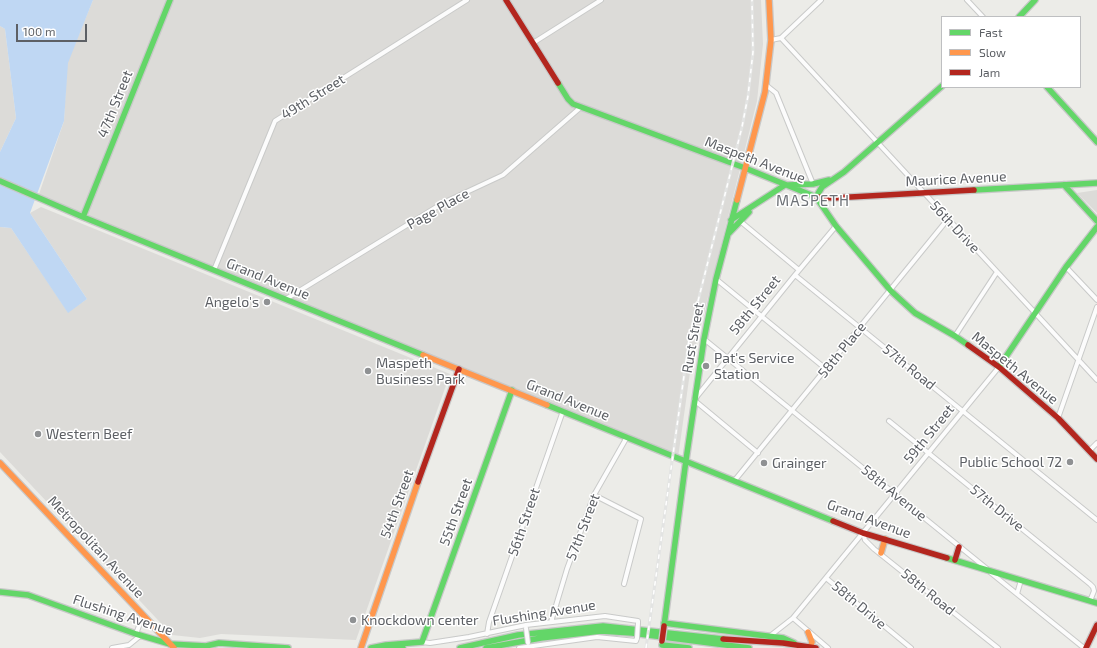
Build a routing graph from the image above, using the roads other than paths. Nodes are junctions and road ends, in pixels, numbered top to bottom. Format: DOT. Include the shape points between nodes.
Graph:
graph roads {
  1 [pos="170,0"];
  2 [pos="467,0"];
  3 [pos="506,0"];
  4 [pos="601,0"];
  5 [pos="769,0"];
  6 [pos="821,0"];
  7 [pos="967,0"];
  8 [pos="1035,0"];
  9 [pos="982,16"];
  10 [pos="1019,16"];
  11 [pos="781,38"];
  12 [pos="771,40"];
  13 [pos="533,43"];
  14 [pos="766,85"];
  15 [pos="941,87"];
  16 [pos="1048,88"];
  17 [pos="581,107"];
  18 [pos="1097,142"];
  19 [pos="877,143"];
  20 [pos="745,168"];
  21 [pos="834,179"];
  22 [pos="0,180"];
  23 [pos="1097,183"];
  24 [pos="813,184"];
  25 [pos="785,185"];
  26 [pos="1064,185"];
  27 [pos="924,193"];
  28 [pos="816,197"];
  29 [pos="754,206"];
  30 [pos="83,217"];
  31 [pos="948,219"];
  32 [pos="731,220"];
  33 [pos="740,221"];
  34 [pos="1097,221"];
  35 [pos="836,226"];
  36 [pos="1097,227"];
  37 [pos="728,234"];
  38 [pos="1066,267"];
  39 [pos="214,270"];
  40 [pos="799,270"];
  41 [pos="997,272"];
  42 [pos="795,275"];
  43 [pos="716,278"];
  44 [pos="891,290"];
  45 [pos="286,299"];
  46 [pos="1097,300"];
  47 [pos="1097,307"];
  48 [pos="1035,313"];
  49 [pos="762,316"];
  50 [pos="860,327"];
  51 [pos="955,336"];
  52 [pos="704,339"];
  53 [pos="728,358"];
  54 [pos="1078,360"];
  55 [pos="998,367"];
  56 [pos="459,369"];
  57 [pos="826,369"];
  58 [pos="1097,380"];
  59 [pos="512,390"];
  60 [pos="694,400"];
  61 [pos="792,410"];
  62 [pos="563,411"];
  63 [pos="964,411"];
  64 [pos="1058,418"];
  65 [pos="889,421"];
  66 [pos="627,437"];
  67 [pos="1097,443"];
  68 [pos="1089,451"];
  69 [pos="758,452"];
  70 [pos="929,453"];
  71 [pos="686,460"];
  72 [pos="1097,460"];
  73 [pos="0,463"];
  74 [pos="735,480"];
  75 [pos="895,494"];
  76 [pos="594,495"];
  77 [pos="1097,520"];
  78 [pos="863,533"];
  79 [pos="885,539"];
  80 [pos="959,547"];
  81 [pos="881,553"];
  82 [pos="955,560"];
  83 [pos="988,570"];
  84 [pos="826,578"];
  85 [pos="1021,580"];
  86 [pos="624,584"];
  87 [pos="0,592"];
  88 [pos="1017,594"];
  89 [pos="1090,601"];
  90 [pos="1097,603"];
  91 [pos="143,615"];
  92 [pos="793,618"];
  93 [pos="551,622"];
  94 [pos="664,624"];
  95 [pos="1097,625"];
  96 [pos="526,626"];
  97 [pos="808,632"];
  98 [pos="487,634"];
  99 [pos="138,635"];
  100 [pos="770,636"];
  101 [pos="422,642"];
  102 [pos="763,642"];
  103 [pos="386,645"];
  104 [pos="528,645"];
  105 [pos="662,645"];
  106 [pos="797,645"];
  107 [pos="172,646"];
  108 [pos="205,647"];
  109 [pos="112,648"];
  110 [pos="282,648"];
  111 [pos="288,648"];
  112 [pos="361,648"];
  113 [pos="371,648"];
  114 [pos="402,648"];
  115 [pos="460,648"];
  116 [pos="486,648"];
  117 [pos="519,648"];
  118 [pos="689,648"];
  119 [pos="748,648"];
  120 [pos="813,648"];
  121 [pos="828,648"];
  122 [pos="911,648"];
  123 [pos="998,648"];
  124 [pos="1085,648"];
  1 -- 30 [label="main road, 47th Street"];
  2 -- 39 [label="street, 49th Street" via="275,121"];
  3 -- 13 [label="main road, Maspeth Avenue"];
  4 -- 13 [label="street"];
  5 -- 12 [label="main road, Rust Street"];
  6 -- 11 [label="street"];
  7 -- 9 [label="street"];
  8 -- 10 [label="main road"];
  11 -- 12 [label="street"];
  11 -- 19 [label="street, 56th Drive"];
  12 -- 14 [label="main road, Rust Street"];
  13 -- 17 [label="main road, Maspeth Avenue" via="568,98 573,104"];
  14 -- 20 [label="main road, Rust Street"];
  14 -- 24 [label="street" via="776,93"];
  15 -- 19 [label="main road"];
  16 -- 18 [label="main road"];
  17 -- 20 [label="main road, Maspeth Avenue"];
  17 -- 45 [label="street, Page Place" via="503,175 443,204"];
  19 -- 21 [label="main road"];
  19 -- 27 [label="street, 56th Drive"];
  20 -- 25 [label="main road, Maspeth Avenue"];
  20 -- 32 [label="main road, Rust Street"];
  21 -- 24 [label="main road"];
  21 -- 28 [label="main road" via="822,187"];
  22 -- 30 [label="main road, Grand Avenue"];
  23 -- 26 [label="main road, Maurice Avenue"];
  24 -- 25 [label="main road"];
  25 -- 28 [label="main road, Maspeth Avenue"];
  25 -- 29 [label="main road"];
  26 -- 27 [label="main road, Maurice Avenue"];
  26 -- 34 [label="main road"];
  27 -- 28 [label="main road, Maurice Avenue"];
  27 -- 31 [label="street, 56th Drive"];
  28 -- 35 [label="main road, Maspeth Avenue"];
  29 -- 32 [label="main road"];
  29 -- 33 [label="main road"];
  30 -- 39 [label="main road, Grand Avenue"];
  31 -- 41 [label="street, 56th Drive"];
  31 -- 44 [label="street, 58th Place"];
  32 -- 37 [label="main road, Rust Street"];
  33 -- 37 [label="main road"];
  33 -- 40 [label="street"];
  35 -- 40 [label="street, 58th Street"];
  35 -- 44 [label="main road, Maspeth Avenue"];
  36 -- 38 [label="main road, 59th Street"];
  37 -- 43 [label="main road, Rust Street"];
  38 -- 46 [label="street"];
  38 -- 48 [label="main road, 59th Street"];
  39 -- 45 [label="main road, Grand Avenue"];
  40 -- 42 [label="street, 58th Street"];
  41 -- 48 [label="street, 56th Drive"];
  41 -- 51 [label="street"];
  42 -- 49 [label="street, 58th Street"];
  42 -- 50 [label="street, 57th Road"];
  43 -- 49 [label="street"];
  43 -- 52 [label="main road, Rust Street"];
  44 -- 50 [label="street, 58th Place"];
  44 -- 51 [label="main road, Maspeth Avenue" via="915,313"];
  45 -- 56 [label="main road, Grand Avenue"];
  47 -- 54 [label="street"];
  48 -- 54 [label="street, 56th Drive"];
  48 -- 55 [label="main road, 59th Street"];
  49 -- 53 [label="street, 58th Street"];
  49 -- 57 [label="street"];
  50 -- 57 [label="street, 58th Place"];
  50 -- 63 [label="street, 57th Road"];
  51 -- 55 [label="main road, Maspeth Avenue"];
  52 -- 53 [label="street, 58th Avenue"];
  52 -- 60 [label="main road, Rust Street"];
  53 -- 60 [label="street, 58th Street"];
  53 -- 61 [label="street, 58th Avenue"];
  54 -- 58 [label="street, 56th Drive"];
  54 -- 64 [label="street"];
  55 -- 63 [label="street, 59th Street"];
  55 -- 64 [label="main road, Maspeth Avenue"];
  56 -- 59 [label="main road, Grand Avenue"];
  56 -- 112 [label="main road, 54th Street"];
  57 -- 61 [label="street, 58th Place"];
  59 -- 62 [label="main road, Grand Avenue"];
  59 -- 101 [label="main road, 55th Street"];
  60 -- 69 [label="street"];
  60 -- 71 [label="main road, Rust Street"];
  61 -- 69 [label="street, 58th Place"];
  61 -- 75 [label="street, 58th Avenue"];
  62 -- 66 [label="main road, Grand Avenue"];
  62 -- 98 [label="street, 56th Street"];
  63 -- 70 [label="street, 59th Street"];
  63 -- 77 [label="street, 57th Road"];
  64 -- 68 [label="main road, Maspeth Avenue"];
  65 -- 70 [label="street, 57th Drive"];
  66 -- 71 [label="main road, Grand Avenue"];
  66 -- 76 [label="street, 57th Street"];
  67 -- 68 [label="street"];
  68 -- 72 [label="main road, Maspeth Avenue"];
  69 -- 74 [label="street, 58th Place"];
  70 -- 75 [label="street, 59th Street"];
  70 -- 89 [label="street, 57th Drive" via="1090,584 1094,591"];
  71 -- 74 [label="main road, Grand Avenue"];
  71 -- 94 [label="main road, Rust Street"];
  73 -- 91 [label="main road, Metropolitan Avenue"];
  74 -- 78 [label="main road, Grand Avenue"];
  75 -- 78 [label="street, 59th Street"];
  75 -- 80 [label="street, 58th Avenue"];
  76 -- 86 [label="street" via="641,519"];
  76 -- 93 [label="street, 57th Street"];
  78 -- 79 [label="main road, Grand Avenue"];
  78 -- 81 [label="street, 58th Road" via="865,540"];
  78 -- 84 [label="street, 59th Street"];
  79 -- 81 [label="main road"];
  79 -- 82 [label="main road, Grand Avenue"];
  80 -- 82 [label="main road"];
  80 -- 83 [label="street, 58th Avenue"];
  81 -- 123 [label="street, 58th Road"];
  82 -- 83 [label="main road, Grand Avenue"];
  83 -- 85 [label="main road, Grand Avenue"];
  83 -- 88 [label="street, 58th Avenue"];
  84 -- 92 [label="street, 59th Street"];
  84 -- 122 [label="street, 58th Drive"];
  85 -- 88 [label="street"];
  85 -- 89 [label="main road, Grand Avenue"];
  87 -- 99 [label="main road, Flushing Avenue" via="28,595"];
  88 -- 124 [label="street, 58th Avenue"];
  89 -- 90 [label="main road, Grand Avenue"];
  91 -- 99 [label="street"];
  91 -- 107 [label="main road, Metropolitan Avenue"];
  92 -- 97 [label="street"];
  92 -- 100 [label="street, 59th Street"];
  93 -- 96 [label="street, Flushing Avenue"];
  93 -- 104 [label="street, Flushing Avenue, bridge" via="605,616 638,621 637,638 636,641 596,637"];
  94 -- 100 [label="main road"];
  94 -- 105 [label="main road, Rust Street, bridge"];
  95 -- 124 [label="main road"];
  96 -- 98 [label="street, Flushing Avenue"];
  96 -- 104 [label="street, bridge"];
  97 -- 120 [label="main road"];
  97 -- 121 [label="street"];
  98 -- 101 [label="street, Flushing Avenue" via="442,642"];
  99 -- 107 [label="main road, Flushing Avenue"];
  99 -- 109 [label="street" via="130,645"];
  100 -- 102 [label="street, 59th Street"];
  100 -- 106 [label="main road" via="788,639"];
  101 -- 103 [label="main road"];
  102 -- 106 [label="main road, Flushing Avenue"];
  102 -- 115 [label="main road, Flushing Avenue" via="603,626 518,635"];
  103 -- 113 [label="main road"];
  103 -- 114 [label="main road"];
  104 -- 117 [label="street, Flushing Avenue"];
  105 -- 118 [label="main road"];
  106 -- 120 [label="main road, Flushing Avenue"];
  107 -- 108 [label="main road, Flushing Avenue"];
  108 -- 110 [label="main road, Flushing Avenue" via="220,643"];
  110 -- 111 [label="main road, Flushing Avenue"];
  116 -- 119 [label="main road, Flushing Avenue" via="535,638 601,631"];
}
